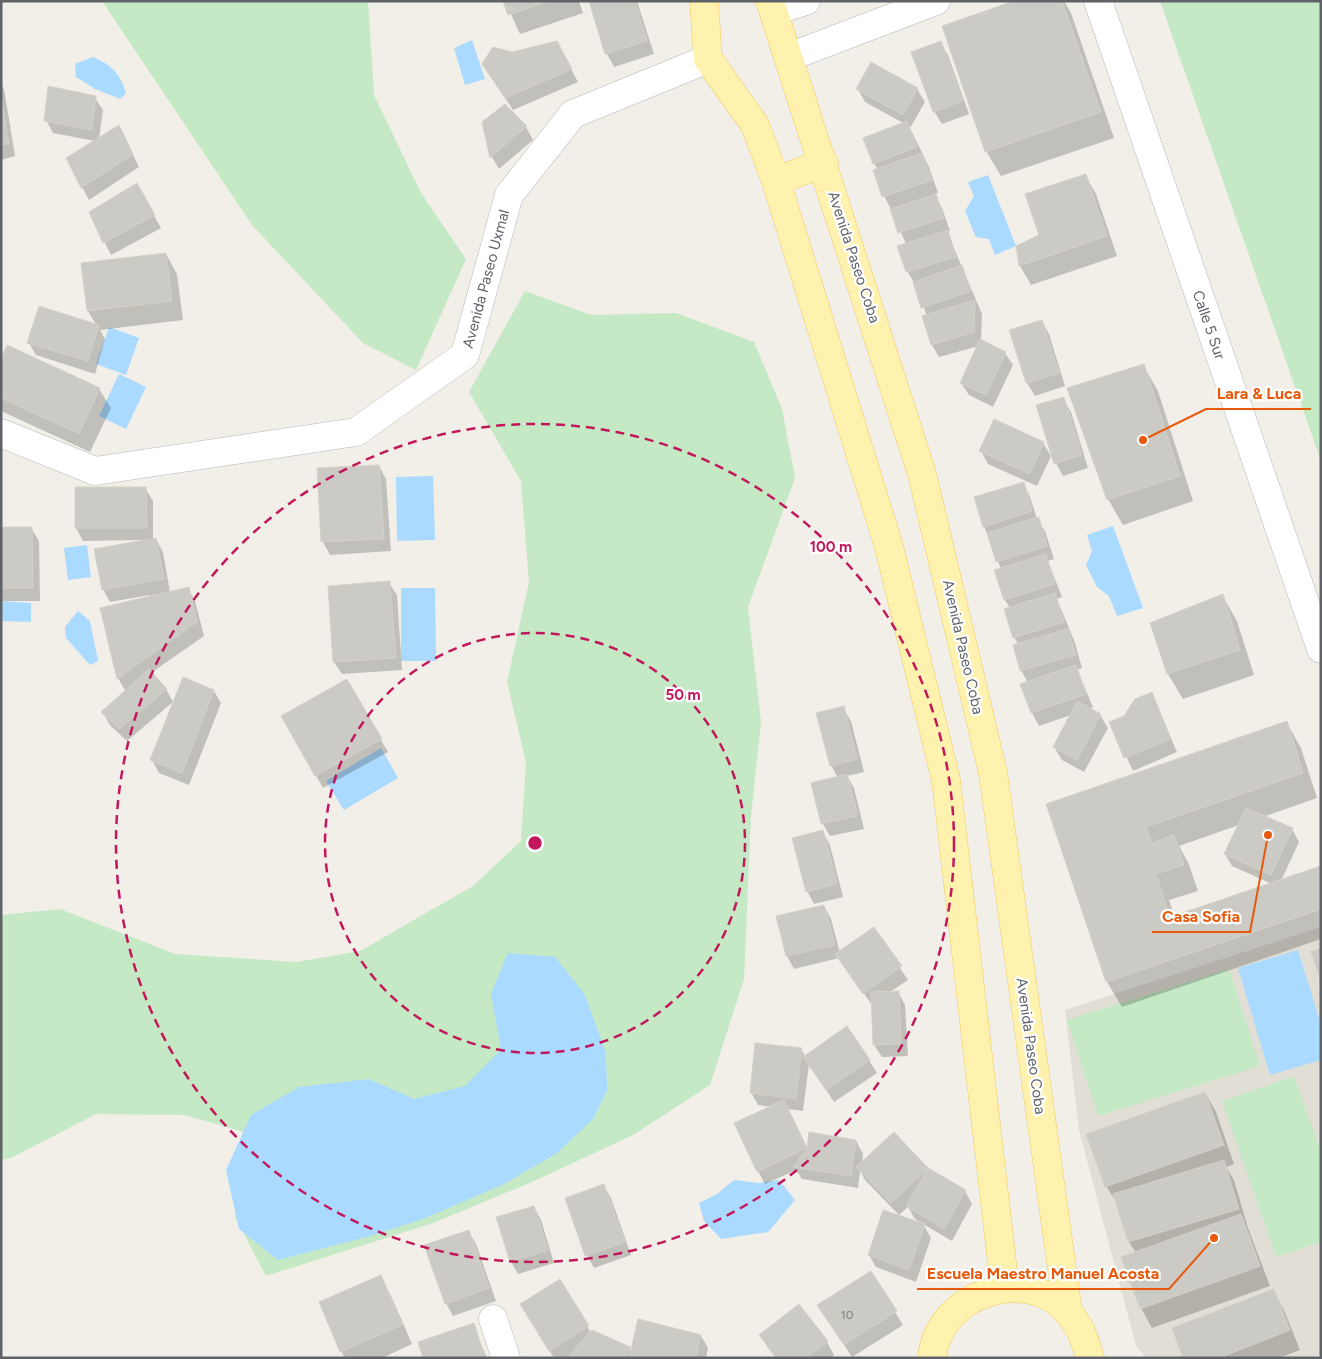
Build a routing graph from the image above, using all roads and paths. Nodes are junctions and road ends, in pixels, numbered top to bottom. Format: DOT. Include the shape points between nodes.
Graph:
graph roads {
  1 [pos="704,1"];
  2 [pos="806,1"];
  3 [pos="936,1"];
  4 [pos="1098,1"];
  5 [pos="772,6"];
  6 [pos="789,56"];
  7 [pos="708,59"];
  8 [pos="824,164"];
  9 [pos="776,181"];
  10 [pos="1,433"];
  11 [pos="1321,649"];
  12 [pos="1005,1288"];
  13 [pos="1068,1312"];
  14 [pos="493,1319"];
  15 [pos="506,1358"];
  16 [pos="932,1358"];
  17 [pos="1090,1358"];
  1 -- 7 [label="main road"];
  2 -- 5 [label="street"];
  3 -- 6 [label="street"];
  4 -- 11 [label="street, Calle 5 Sur"];
  5 -- 6 [label="main road, Avenida Paseo Coba"];
  6 -- 8 [label="main road, Avenida Paseo Coba"];
  7 -- 9 [label="main road" via="755,125"];
  7 -- 10 [label="street, Avenida Paseo Uxmal" via="574,114 509,195 465,355 356,432 95,471"];
  8 -- 9 [label="main road"];
  8 -- 13 [label="main road, Avenida Paseo Coba" via="922,474 993,773"];
  9 -- 12 [label="main road" via="890,547 946,780"];
  12 -- 13 [label="main road" via="1028,1290 1050,1298"];
  12 -- 16 [label="main road" via="968,1300 954,1312 941,1330"];
  13 -- 17 [label="main road" via="1083,1334"];
  14 -- 15 [label="street"];
}
